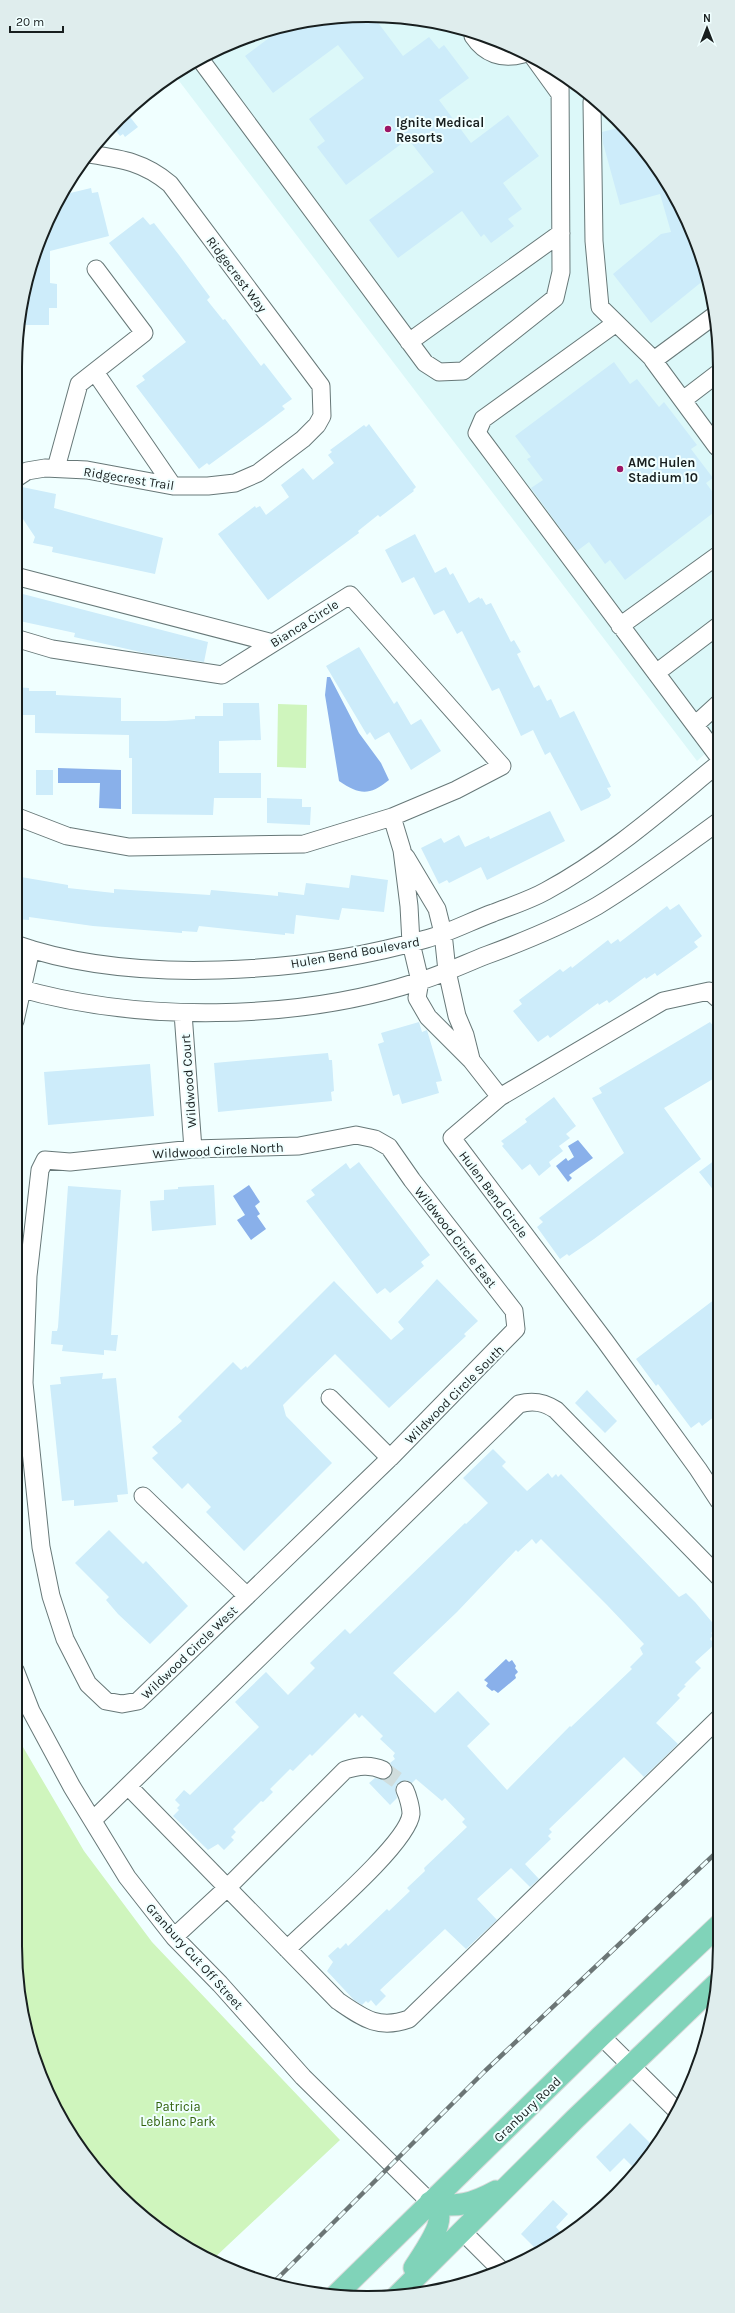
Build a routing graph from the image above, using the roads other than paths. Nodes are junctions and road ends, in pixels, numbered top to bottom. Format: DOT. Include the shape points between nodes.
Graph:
graph roads {
  1 [pos="475,39"];
  2 [pos="516,56"];
  3 [pos="204,64"];
  4 [pos="542,69"];
  5 [pos="560,81"];
  6 [pos="560,94"];
  7 [pos="592,105"];
  8 [pos="95,155"];
  9 [pos="561,233"];
  10 [pos="96,269"];
  11 [pos="709,319"];
  12 [pos="616,323"];
  13 [pos="410,342"];
  14 [pos="653,360"];
  15 [pos="95,372"];
  16 [pos="713,377"];
  17 [pos="683,400"];
  18 [pos="303,439"];
  19 [pos="713,440"];
  20 [pos="56,468"];
  21 [pos="22,474"];
  22 [pos="173,486"];
  23 [pos="713,559"];
  24 [pos="22,578"];
  25 [pos="620,626"];
  26 [pos="713,630"];
  27 [pos="22,640"];
  28 [pos="273,643"];
  29 [pos="656,673"];
  30 [pos="713,709"];
  31 [pos="695,725"];
  32 [pos="713,749"];
  33 [pos="713,768"];
  34 [pos="392,817"];
  35 [pos="22,819"];
  36 [pos="713,827"];
  37 [pos="402,850"];
  38 [pos="443,933"];
  39 [pos="411,943"];
  40 [pos="22,947"];
  41 [pos="31,950"];
  42 [pos="448,971"];
  43 [pos="22,978"];
  44 [pos="420,981"];
  45 [pos="22,989"];
  46 [pos="713,995"];
  47 [pos="182,1013"];
  48 [pos="471,1060"];
  49 [pos="500,1097"];
  50 [pos="389,1147"];
  51 [pos="193,1149"];
  52 [pos="45,1160"];
  53 [pos="516,1329"];
  54 [pos="330,1398"];
  55 [pos="390,1458"];
  56 [pos="713,1492"];
  57 [pos="143,1496"];
  58 [pos="713,1571"];
  59 [pos="247,1596"];
  60 [pos="22,1688"];
  61 [pos="713,1724"];
  62 [pos="383,1770"];
  63 [pos="128,1786"];
  64 [pos="405,1790"];
  65 [pos="93,1820"];
  66 [pos="227,1888"];
  67 [pos="713,1931"];
  68 [pos="174,1937"];
  69 [pos="287,1949"];
  70 [pos="710,1990"];
  71 [pos="601,2036"];
  72 [pos="632,2065"];
  73 [pos="673,2107"];
  74 [pos="512,2182"];
  75 [pos="430,2202"];
  76 [pos="462,2231"];
  77 [pos="497,2266"];
  78 [pos="402,2289"];
  79 [pos="404,2289"];
  80 [pos="342,2290"];
  1 -- 2 [label="street" via="489,52 511,58"];
  3 -- 13 [label="street"];
  4 -- 6 [label="street"];
  5 -- 6 [label="street"];
  6 -- 9 [label="street"];
  7 -- 12 [label="street" via="594,241 600,307"];
  8 -- 18 [label="street, Ridgecrest Way" via="131,161 156,172 170,184 321,386 322,416"];
  9 -- 13 [label="street"];
  9 -- 13 [label="street" via="561,272 555,298 463,371 439,372 425,363"];
  10 -- 15 [label="street" via="144,333"];
  11 -- 14 [label="street"];
  12 -- 14 [label="street"];
  12 -- 25 [label="street" via="483,418 476,433"];
  14 -- 17 [label="street"];
  15 -- 20 [label="street" via="79,384"];
  15 -- 22 [label="street"];
  16 -- 17 [label="street"];
  17 -- 19 [label="street"];
  18 -- 22 [label="street, Ridgecrest Trail" via="258,473 235,483"];
  20 -- 21 [label="street, Ridgecrest Trail" via="27,471"];
  20 -- 22 [label="street, Ridgecrest Trail" via="87,470"];
  23 -- 25 [label="street"];
  24 -- 28 [label="street"];
  25 -- 29 [label="street"];
  26 -- 29 [label="street"];
  27 -- 28 [label="street, Bianca Circle" via="52,649 222,675"];
  28 -- 34 [label="street, Bianca Circle" via="350,595 502,766 456,790"];
  29 -- 31 [label="street"];
  30 -- 31 [label="street"];
  31 -- 32 [label="street"];
  33 -- 38 [label="street, Hulen Bend Boulevard" via="624,841 546,891"];
  34 -- 35 [label="street, Bianca Circle" via="304,844 129,847 67,836"];
  34 -- 37 [label="street"];
  36 -- 42 [label="street" via="596,906 537,936"];
  37 -- 38 [label="street" via="437,909"];
  37 -- 39 [label="street"];
  38 -- 39 [label="street, Hulen Bend Boulevard"];
  38 -- 42 [label="street"];
  39 -- 41 [label="street, Hulen Bend Boulevard" via="316,961 249,969 199,970 106,964"];
  39 -- 44 [label="street"];
  40 -- 41 [label="street, Hulen Bend Boulevard"];
  41 -- 43 [label="street"];
  42 -- 44 [label="street"];
  42 -- 48 [label="street" via="457,1016"];
  44 -- 47 [label="street" via="343,1000 307,1005"];
  44 -- 48 [label="street" via="417,998 428,1017"];
  45 -- 47 [label="street" via="95,1005"];
  46 -- 49 [label="street, Hulen Bend Circle" via="709,991 664,1000"];
  47 -- 51 [label="street, Wildwood Court"];
  48 -- 49 [label="street"];
  49 -- 56 [label="street, Hulen Bend Circle" via="452,1138 605,1341"];
  50 -- 51 [label="street, Wildwood Circle North" via="375,1139 356,1135 299,1146"];
  50 -- 53 [label="street, Wildwood Circle East" via="514,1311"];
  51 -- 52 [label="street, Wildwood Circle North" via="70,1162"];
  52 -- 59 [label="street, Wildwood Circle West" via="40,1170 28,1276 24,1383 41,1547 51,1596 65,1639 88,1684 106,1701 122,1704 138,1702"];
  53 -- 55 [label="street, Wildwood Circle South"];
  54 -- 55 [label="street"];
  55 -- 59 [label="street, Wildwood Circle West"];
  57 -- 59 [label="street"];
  58 -- 63 [label="street" via="556,1410 546,1404 528,1401 519,1404"];
  60 -- 65 [label="street, Granbury Cut Off Street" via="31,1711"];
  61 -- 69 [label="street" via="409,2019 395,2024 365,2020 338,2001"];
  62 -- 66 [label="street" via="357,1766 345,1770"];
  63 -- 65 [label="street"];
  63 -- 66 [label="street"];
  64 -- 69 [label="street" via="411,1814 402,1835 380,1860"];
  65 -- 68 [label="street, Granbury Cut Off Street" via="127,1877"];
  66 -- 68 [label="street"];
  66 -- 69 [label="street"];
  67 -- 71 [label="main road, Granbury Road"];
  68 -- 75 [label="street, Granbury Cut Off Street" via="303,2077"];
  70 -- 72 [label="main road"];
  71 -- 72 [label="street"];
  71 -- 75 [label="main road, Granbury Road"];
  72 -- 73 [label="street"];
  72 -- 74 [label="main road"];
  74 -- 75 [label="main road" via="470,2203 450,2206"];
  74 -- 76 [label="main road"];
  75 -- 78 [label="main road" via="438,2213 438,2223 434,2235"];
  75 -- 80 [label="main road, Granbury Road"];
  76 -- 77 [label="street"];
  76 -- 79 [label="main road"];
}
